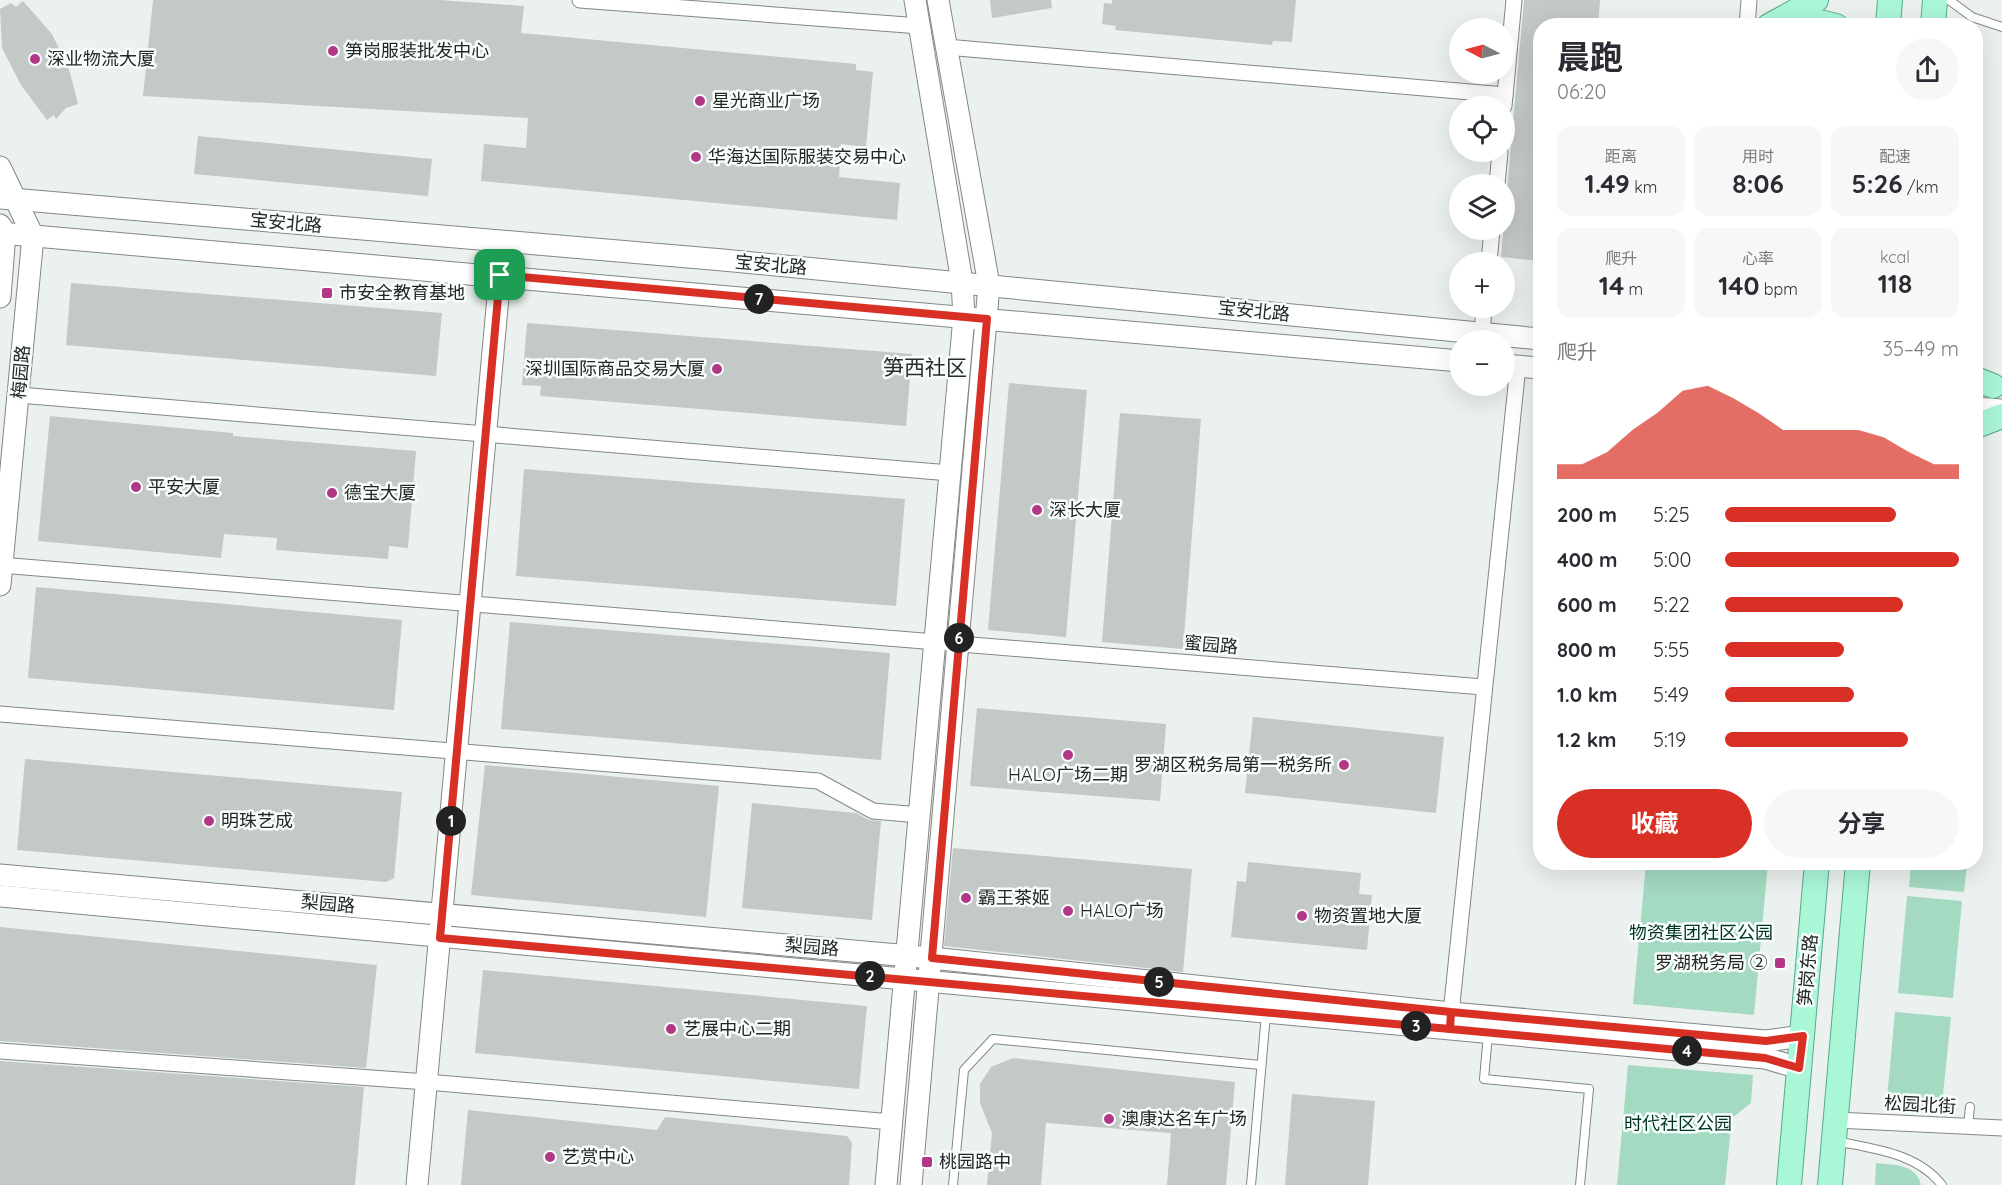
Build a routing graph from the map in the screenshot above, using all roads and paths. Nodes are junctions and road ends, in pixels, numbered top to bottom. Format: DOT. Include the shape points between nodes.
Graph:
graph roads {
  1 [pos="580,0"];
  2 [pos="915,0"];
  3 [pos="938,0"];
  4 [pos="1514,0"];
  5 [pos="1749,0"];
  6 [pos="1816,0"];
  7 [pos="1890,0"];
  8 [pos="1935,0"];
  9 [pos="1949,0"];
  10 [pos="1748,18"];
  11 [pos="1784,18"];
  12 [pos="1889,18"];
  13 [pos="1934,18"];
  14 [pos="1977,18"];
  15 [pos="1983,20"];
  16 [pos="920,26"];
  17 [pos="2002,27"];
  18 [pos="946,47"];
  19 [pos="1453,96"];
  20 [pos="1505,96"];
  21 [pos="0,167"];
  22 [pos="8,199"];
  23 [pos="2,231"];
  24 [pos="33,236"];
  25 [pos="500,275"];
  26 [pos="962,282"];
  27 [pos="989,285"];
  28 [pos="0,297"];
  29 [pos="964,317"];
  30 [pos="987,319"];
  31 [pos="1451,330"];
  32 [pos="1515,336"];
  33 [pos="1533,338"];
  34 [pos="1449,360"];
  35 [pos="1515,366"];
  36 [pos="1533,368"];
  37 [pos="19,395"];
  38 [pos="1508,396"];
  39 [pos="1983,409"];
  40 [pos="2002,410"];
  41 [pos="2002,416"];
  42 [pos="1983,423"];
  43 [pos="486,432"];
  44 [pos="950,473"];
  45 [pos="1,572"];
  46 [pos="471,603"];
  47 [pos="936,643"];
  48 [pos="959,644"];
  49 [pos="1483,687"];
  50 [pos="0,714"];
  51 [pos="458,753"];
  52 [pos="920,814"];
  53 [pos="1816,870"];
  54 [pos="1857,870"];
  55 [pos="0,875"];
  56 [pos="0,896"];
  57 [pos="442,914"];
  58 [pos="440,938"];
  59 [pos="908,956"];
  60 [pos="932,958"];
  61 [pos="906,979"];
  62 [pos="930,981"];
  63 [pos="1266,1013"];
  64 [pos="1450,1021"];
  65 [pos="1488,1032"];
  66 [pos="1803,1036"];
  67 [pos="0,1051"];
  68 [pos="1262,1065"];
  69 [pos="1799,1068"];
  70 [pos="427,1083"];
  71 [pos="1970,1107"];
  72 [pos="892,1122"];
  73 [pos="1968,1126"];
  74 [pos="2002,1128"];
  75 [pos="1835,1130"];
  76 [pos="417,1185"];
  77 [pos="886,1185"];
  78 [pos="911,1185"];
  79 [pos="953,1185"];
  80 [pos="1251,1185"];
  81 [pos="1580,1185"];
  82 [pos="1789,1185"];
  83 [pos="1830,1185"];
  84 [pos="1942,1185"];
  1 -- 16 [label="street"];
  2 -- 16 [label="street"];
  3 -- 18 [label="street"];
  4 -- 20 [label="street"];
  5 -- 10 [label="street"];
  6 -- 11 [label="main road"];
  7 -- 12 [label="main road"];
  8 -- 13 [label="main road"];
  9 -- 14 [label="lane"];
  15 -- 17 [label="lane"];
  16 -- 26 [label="street"];
  18 -- 19 [label="street"];
  18 -- 27 [label="street"];
  21 -- 22 [label="street"];
  22 -- 24 [label="street"];
  22 -- 26 [label="street, 宝安北路"];
  23 -- 24 [label="street, 宝安北路"];
  23 -- 28 [label="street"];
  24 -- 25 [label="street, 宝安北路"];
  24 -- 37 [label="street, 梅园路"];
  25 -- 29 [label="street, 宝安北路"];
  25 -- 43 [label="street"];
  26 -- 27 [label="street, 宝安北路"];
  26 -- 29 [label="street"];
  27 -- 30 [label="street"];
  27 -- 31 [label="street, 宝安北路"];
  29 -- 30 [label="street, 宝安北路"];
  29 -- 44 [label="street"];
  30 -- 34 [label="street, 宝安北路"];
  30 -- 48 [label="street"];
  32 -- 33 [label="street, 宝安北路"];
  35 -- 36 [label="street"];
  37 -- 43 [label="street"];
  37 -- 45 [label="street, 梅园路"];
  38 -- 49 [label="street"];
  39 -- 40 [label="street"];
  41 -- 42 [label="main road"];
  43 -- 44 [label="street"];
  43 -- 46 [label="street"];
  44 -- 47 [label="street"];
  45 -- 46 [label="street, 蜜园路"];
  46 -- 47 [label="street, 蜜园路"];
  46 -- 51 [label="street"];
  47 -- 48 [label="street, 蜜园路"];
  47 -- 52 [label="street"];
  48 -- 49 [label="street, 蜜园路"];
  48 -- 60 [label="street"];
  49 -- 64 [label="street"];
  50 -- 51 [label="street"];
  51 -- 52 [label="street" via="818,781 873,811"];
  51 -- 57 [label="street"];
  52 -- 59 [label="street"];
  53 -- 66 [label="main road, 笋岗东路"];
  54 -- 75 [label="main road"];
  55 -- 57 [label="street, 梨园路"];
  56 -- 58 [label="street, 梨园路"];
  57 -- 58 [label="street"];
  57 -- 59 [label="street, 梨园路"];
  58 -- 61 [label="street, 梨园路"];
  58 -- 70 [label="street"];
  59 -- 60 [label="street, 梨园路"];
  59 -- 61 [label="street"];
  60 -- 62 [label="street"];
  60 -- 64 [label="street, 梨园路"];
  61 -- 62 [label="street, 梨园路"];
  61 -- 72 [label="street"];
  62 -- 63 [label="street, 梨园路"];
  62 -- 78 [label="street"];
  63 -- 64 [label="street, 梨园路"];
  63 -- 68 [label="lane"];
  64 -- 65 [label="street, 梨园路"];
  64 -- 66 [label="street, 梨园路" via="1766,1041"];
  65 -- 69 [label="street, 梨园路" via="1765,1058"];
  65 -- 81 [label="lane" via="1484,1079 1589,1089"];
  66 -- 69 [label="main road, 笋岗东路"];
  67 -- 70 [label="street"];
  68 -- 79 [label="lane" via="993,1039 964,1070"];
  68 -- 80 [label="lane"];
  69 -- 82 [label="main road, 笋岗东路"];
  70 -- 72 [label="street"];
  70 -- 76 [label="street"];
  71 -- 73 [label="lane"];
  72 -- 77 [label="street"];
  73 -- 74 [label="street, 松园北街"];
  73 -- 75 [label="street, 松园北街"];
  75 -- 83 [label="main road"];
  75 -- 84 [label="lane" via="1909,1158 1932,1172"];
}
